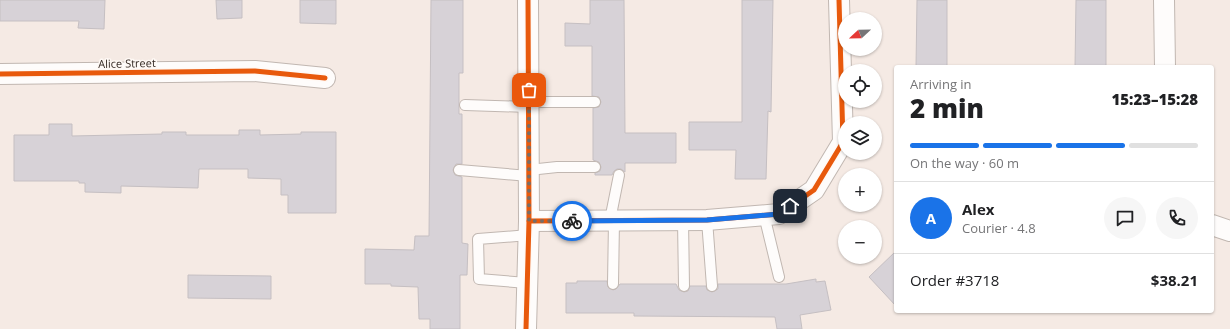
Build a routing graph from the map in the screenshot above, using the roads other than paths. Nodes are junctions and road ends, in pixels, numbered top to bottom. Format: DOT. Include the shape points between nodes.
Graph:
graph roads {
  1 [pos="528,0"];
  2 [pos="839,0"];
  3 [pos="1164,0"];
  4 [pos="1165,65"];
  5 [pos="0,74"];
  6 [pos="325,78"];
  7 [pos="595,102"];
  8 [pos="465,104"];
  9 [pos="529,105"];
  10 [pos="595,167"];
  11 [pos="459,170"];
  12 [pos="529,173"];
  13 [pos="619,175"];
  14 [pos="764,215"];
  15 [pos="612,220"];
  16 [pos="683,220"];
  17 [pos="707,220"];
  18 [pos="1214,226"];
  19 [pos="529,228"];
  20 [pos="1230,231"];
  21 [pos="779,277"];
  22 [pos="527,283"];
  23 [pos="613,284"];
  24 [pos="684,286"];
  25 [pos="712,286"];
  26 [pos="526,329"];
  1 -- 9 [label="street"];
  2 -- 14 [label="street" via="843,142 814,190 779,214"];
  3 -- 4 [label="street"];
  5 -- 6 [label="street, Alice Street" via="255,71"];
  7 -- 9 [label="lane"];
  8 -- 9 [label="lane"];
  9 -- 12 [label="street"];
  10 -- 12 [label="lane" via="557,167"];
  11 -- 12 [label="lane"];
  12 -- 19 [label="street"];
  13 -- 15 [label="lane"];
  14 -- 17 [label="street"];
  14 -- 21 [label="lane"];
  15 -- 16 [label="street"];
  15 -- 19 [label="street"];
  15 -- 23 [label="lane"];
  16 -- 17 [label="street"];
  16 -- 24 [label="lane"];
  17 -- 25 [label="lane"];
  18 -- 20 [label="street"];
  19 -- 22 [label="street"];
  19 -- 22 [label="lane" via="478,239 479,279"];
  22 -- 26 [label="street"];
}
